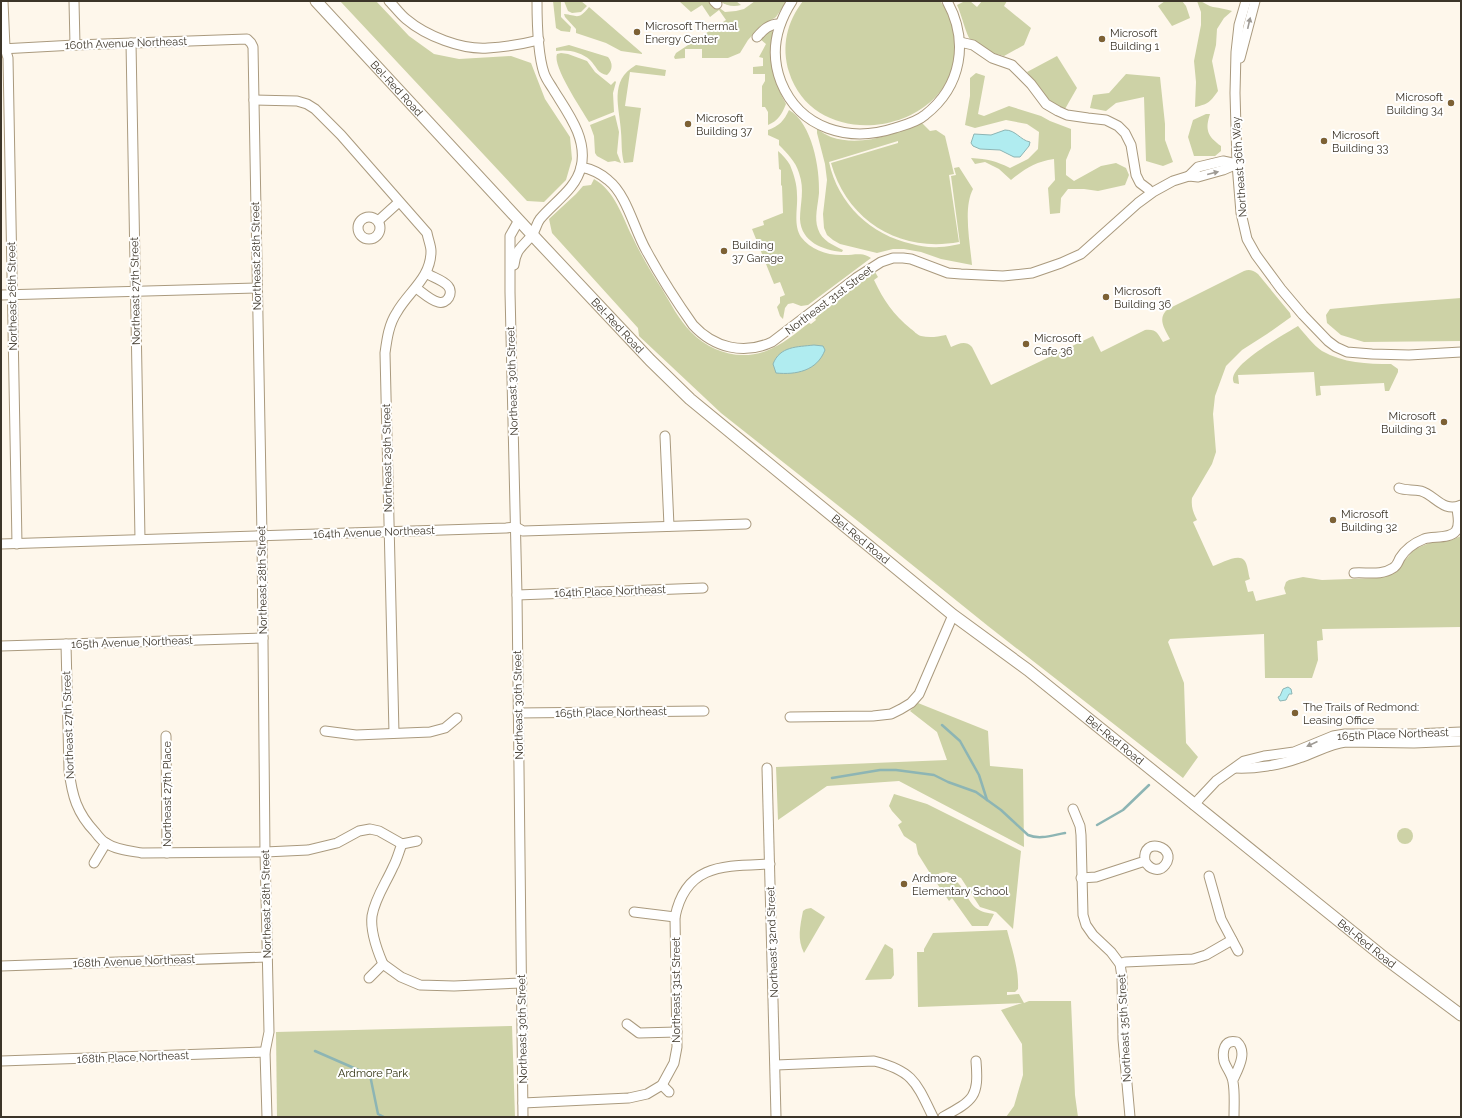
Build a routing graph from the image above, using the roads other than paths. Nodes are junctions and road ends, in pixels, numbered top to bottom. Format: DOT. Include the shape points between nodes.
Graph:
graph roads {
  1 [pos="4,1"];
  2 [pos="74,1"];
  3 [pos="316,1"];
  4 [pos="389,1"];
  5 [pos="537,1"];
  6 [pos="792,1"];
  7 [pos="947,1"];
  8 [pos="1246,1"];
  9 [pos="1255,1"];
  10 [pos="780,24"];
  11 [pos="757,37"];
  12 [pos="539,40"];
  13 [pos="960,42"];
  14 [pos="130,43"];
  15 [pos="251,43"];
  16 [pos="75,45"];
  17 [pos="3,48"];
  18 [pos="1235,72"];
  19 [pos="254,100"];
  20 [pos="1237,164"];
  21 [pos="581,167"];
  22 [pos="6,177"];
  23 [pos="1148,189"];
  24 [pos="399,202"];
  25 [pos="519,220"];
  26 [pos="378,221"];
  27 [pos="533,234"];
  28 [pos="426,273"];
  29 [pos="257,288"];
  30 [pos="416,288"];
  31 [pos="135,292"];
  32 [pos="510,292"];
  33 [pos="1,295"];
  34 [pos="12,295"];
  35 [pos="1461,352"];
  36 [pos="665,436"];
  37 [pos="1399,488"];
  38 [pos="1459,506"];
  39 [pos="746,524"];
  40 [pos="669,526"];
  41 [pos="516,527"];
  42 [pos="389,531"];
  43 [pos="262,536"];
  44 [pos="140,540"];
  45 [pos="1,544"];
  46 [pos="17,544"];
  47 [pos="1354,573"];
  48 [pos="703,588"];
  49 [pos="517,595"];
  50 [pos="953,615"];
  51 [pos="263,638"];
  52 [pos="66,644"];
  53 [pos="1,646"];
  54 [pos="704,711"];
  55 [pos="518,713"];
  56 [pos="790,717"];
  57 [pos="457,718"];
  58 [pos="325,731"];
  59 [pos="1461,732"];
  60 [pos="394,733"];
  61 [pos="166,736"];
  62 [pos="1413,739"];
  63 [pos="1461,741"];
  64 [pos="767,768"];
  65 [pos="1194,805"];
  66 [pos="1073,809"];
  67 [pos="418,840"];
  68 [pos="106,843"];
  69 [pos="402,844"];
  70 [pos="167,852"];
  71 [pos="265,852"];
  72 [pos="1145,861"];
  73 [pos="94,863"];
  74 [pos="770,864"];
  75 [pos="1209,876"];
  76 [pos="1081,878"];
  77 [pos="634,912"];
  78 [pos="675,917"];
  79 [pos="1232,940"];
  80 [pos="1238,951"];
  81 [pos="267,957"];
  82 [pos="383,964"];
  83 [pos="1120,964"];
  84 [pos="1,966"];
  85 [pos="369,978"];
  86 [pos="522,983"];
  87 [pos="1461,1015"];
  88 [pos="627,1024"];
  89 [pos="677,1032"];
  90 [pos="265,1052"];
  91 [pos="1,1061"];
  92 [pos="976,1061"];
  93 [pos="776,1065"];
  94 [pos="1233,1080"];
  95 [pos="662,1084"];
  96 [pos="669,1092"];
  97 [pos="523,1103"];
  98 [pos="267,1117"];
  99 [pos="523,1117"];
  100 [pos="776,1117"];
  101 [pos="933,1117"];
  102 [pos="943,1117"];
  103 [pos="1130,1117"];
  104 [pos="1234,1117"];
  1 -- 17 [label="street, Northeast 26th Street"];
  2 -- 16 [label="street"];
  3 -- 25 [label="main road, Bel-Red Road"];
  4 -- 12 [label="street" via="422,31 471,48"];
  5 -- 12 [label="street"];
  6 -- 10 [label="street"];
  7 -- 13 [label="street" via="955,19"];
  8 -- 18 [label="street, Northeast 36th Way" via="1239,26"];
  18 -- 9 [label="street, Northeast 36th Way, one-way"];
  10 -- 11 [label="street" via="767,27"];
  10 -- 13 [label="street" via="776,38 776,66 791,100 813,121 836,131 853,133 870,134 891,130 924,116 945,93 955,77"];
  12 -- 21 [label="street" via="545,74 580,138"];
  13 -- 23 [label="street" via="1012,65 1046,104 1058,111 1106,120 1118,126 1131,144 1136,175 1140,183"];
  14 -- 15 [label="street, 160th Avenue Northeast" via="247,40"];
  14 -- 16 [label="street, 160th Avenue Northeast"];
  14 -- 31 [label="street, Northeast 27th Street"];
  15 -- 19 [label="street, Northeast 28th Street"];
  16 -- 17 [label="street, 160th Avenue Northeast"];
  17 -- 22 [label="street, Northeast 26th Street" via="8,58"];
  18 -- 20 [label="street, Northeast 36th Way"];
  19 -- 24 [label="street" via="296,101 315,109"];
  19 -- 29 [label="street, Northeast 28th Street"];
  20 -- 21 [label="street, Northeast 31st Street" via="1198,177 1189,176 1173,181 1138,203 1081,254 1032,273 1003,276 954,274 899,257 881,262 772,342 744,349 728,348 708,339 692,326 646,250 622,197 609,180 592,169"];
  20 -- 35 [label="street, Northeast 36th Way" via="1241,213 1247,238 1281,289 1328,341 1347,352 1409,355"];
  21 -- 27 [label="street, Northeast 30th Street" via="570,188 539,220"];
  22 -- 34 [label="street, Northeast 26th Street"];
  24 -- 26 [label="street"];
  24 -- 28 [label="street, Northeast 29th Street" via="427,233 431,251"];
  25 -- 27 [label="main road, Bel-Red Road"];
  25 -- 32 [label="street, Northeast 30th Street" via="510,236"];
  27 -- 32 [label="street, Northeast 30th Street" via="515,255"];
  27 -- 50 [label="main road, Bel-Red Road" via="650,360 690,399"];
  28 -- 30 [label="street, Northeast 29th Street"];
  28 -- 30 [label="street" via="448,286 448,299 437,302"];
  29 -- 31 [label="street"];
  29 -- 43 [label="street, Northeast 28th Street"];
  30 -- 42 [label="street, Northeast 29th Street" via="397,311 391,323 385,353"];
  31 -- 34 [label="street"];
  31 -- 44 [label="street, Northeast 27th Street"];
  32 -- 41 [label="street, Northeast 30th Street"];
  33 -- 34 [label="street"];
  34 -- 46 [label="street, Northeast 26th Street"];
  36 -- 40 [label="street"];
  37 -- 38 [label="street" via="1421,491 1443,505"];
  38 -- 47 [label="street" via="1458,526 1451,535 1429,538 1412,545 1394,568 1387,571 1376,574"];
  39 -- 40 [label="street, 164th Avenue Northeast"];
  40 -- 41 [label="street, 164th Avenue Northeast" via="523,532"];
  41 -- 42 [label="street, 164th Avenue Northeast"];
  41 -- 49 [label="street, Northeast 30th Street"];
  42 -- 43 [label="street, 164th Avenue Northeast"];
  42 -- 60 [label="street, Northeast 29th Street"];
  43 -- 44 [label="street, 164th Avenue Northeast"];
  43 -- 51 [label="street, Northeast 28th Street"];
  44 -- 46 [label="street, 164th Avenue Northeast"];
  45 -- 46 [label="street, 164th Avenue Northeast"];
  48 -- 49 [label="street, 164th Place Northeast"];
  49 -- 55 [label="street, Northeast 30th Street"];
  50 -- 56 [label="street" via="919,694 902,709 891,714 873,716"];
  50 -- 65 [label="main road, Bel-Red Road" via="1028,670"];
  51 -- 52 [label="street, 165th Avenue Northeast"];
  51 -- 71 [label="street, Northeast 28th Street"];
  52 -- 53 [label="street, 165th Avenue Northeast"];
  52 -- 68 [label="street, Northeast 27th Street" via="71,789 86,823"];
  54 -- 55 [label="street, 165th Place Northeast"];
  55 -- 86 [label="street, Northeast 30th Street"];
  57 -- 60 [label="street" via="445,728 430,732"];
  58 -- 60 [label="street" via="356,735"];
  59 -- 62 [label="street, 165th Place Northeast"];
  61 -- 70 [label="street, Northeast 27th Place"];
  62 -- 63 [label="street, 165th Place Northeast"];
  62 -- 65 [label="street, 165th Place Northeast" via="1344,734 1296,756 1264,756 1244,762 1216,782"];
  64 -- 74 [label="street, Northeast 32nd Street"];
  65 -- 87 [label="main road, Bel-Red Road" via="1386,959"];
  66 -- 76 [label="street, Northeast 35th Street" via="1080,826"];
  67 -- 69 [label="street"];
  68 -- 70 [label="street" via="142,853"];
  68 -- 73 [label="street"];
  69 -- 71 [label="street" via="379,831 370,829 359,830 325,847"];
  69 -- 82 [label="street" via="372,917 372,932"];
  70 -- 71 [label="street"];
  71 -- 81 [label="street, Northeast 28th Street"];
  72 -- 76 [label="street" via="1096,877"];
  74 -- 78 [label="street, Northeast 31st Street" via="717,868 700,875 687,887 678,902"];
  74 -- 93 [label="street, Northeast 32nd Street"];
  75 -- 79 [label="street" via="1221,919"];
  76 -- 83 [label="street, Northeast 35th Street" via="1086,925"];
  77 -- 78 [label="street"];
  78 -- 89 [label="street, Northeast 31st Street"];
  79 -- 80 [label="street"];
  79 -- 83 [label="street" via="1206,955 1193,959"];
  81 -- 84 [label="street, 168th Avenue Northeast"];
  81 -- 90 [label="street, Northeast 28th Street" via="269,1032"];
  82 -- 85 [label="street"];
  82 -- 86 [label="street" via="401,977 420,985"];
  83 -- 103 [label="street, Northeast 35th Street"];
  86 -- 97 [label="street, Northeast 30th Street"];
  88 -- 89 [label="street" via="639,1033"];
  89 -- 95 [label="street, Northeast 31st Street" via="674,1063"];
  90 -- 91 [label="street, 168th Place Northeast"];
  90 -- 98 [label="street, Northeast 28th Street"];
  92 -- 102 [label="street" via="978,1082 969,1101"];
  93 -- 100 [label="street, Northeast 32nd Street"];
  93 -- 101 [label="street" via="874,1061 887,1064 912,1078"];
  94 -- 104 [label="street"];
  95 -- 96 [label="street"];
  95 -- 97 [label="street" via="647,1094 630,1098"];
  97 -- 99 [label="street, Northeast 30th Street"];
}
